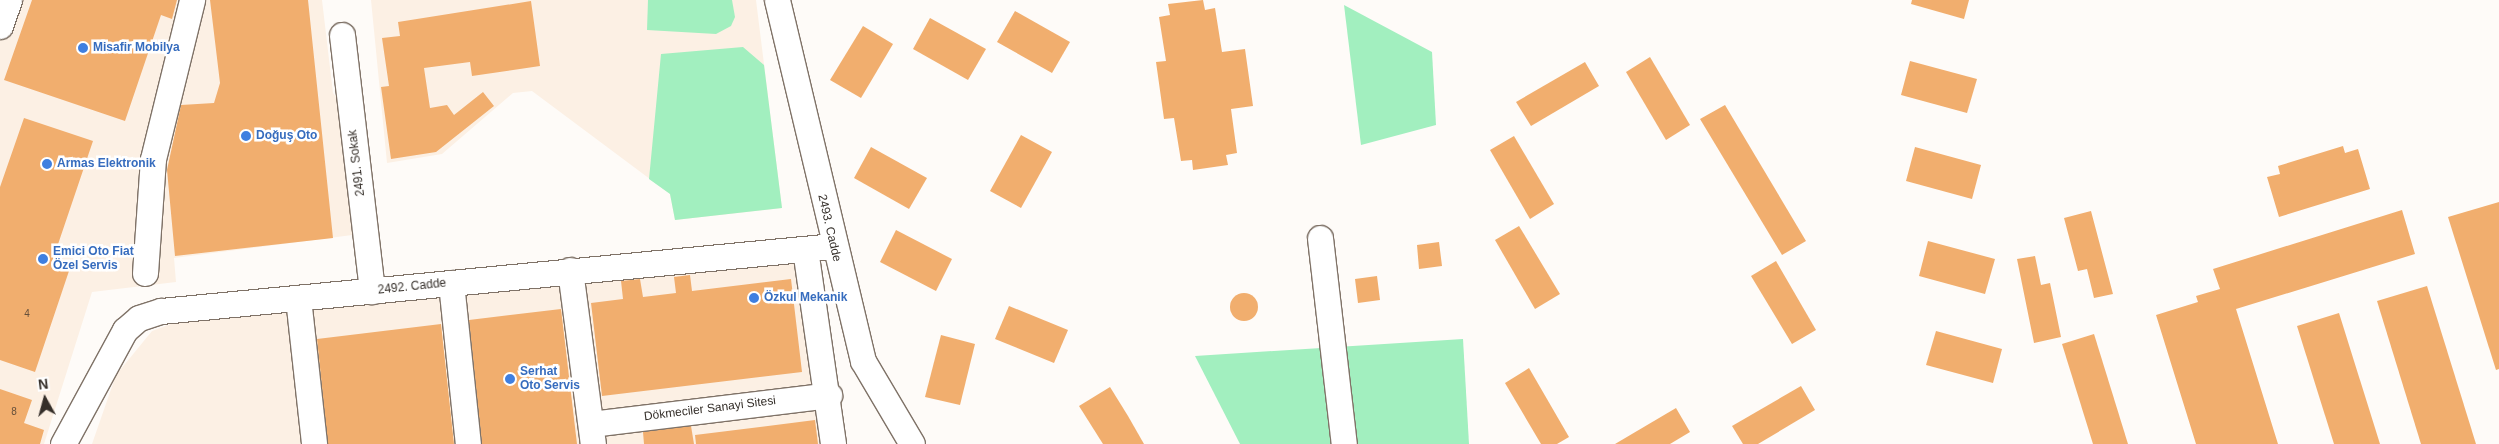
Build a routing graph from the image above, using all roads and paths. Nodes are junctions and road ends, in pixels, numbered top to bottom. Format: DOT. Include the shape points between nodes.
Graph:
graph roads {
  1 [pos="9,0"];
  2 [pos="192,0"];
  3 [pos="777,0"];
  4 [pos="0,26"];
  5 [pos="342,35"];
  6 [pos="1320,238"];
  7 [pos="833,246"];
  8 [pos="805,249"];
  9 [pos="570,270"];
  10 [pos="145,273"];
  11 [pos="451,283"];
  12 [pos="372,290"];
  13 [pos="298,298"];
  14 [pos="829,395"];
  15 [pos="592,434"];
  16 [pos="64,444"];
  17 [pos="314,444"];
  18 [pos="468,444"];
  19 [pos="833,444"];
  20 [pos="912,444"];
  21 [pos="1344,444"];
  1 -- 4 [label="street"];
  2 -- 10 [label="street" via="153,159"];
  3 -- 7 [label="street, 2493. Cadde"];
  5 -- 12 [label="street, 2491. Sokak"];
  6 -- 21 [label="street"];
  7 -- 8 [label="street, 2492. Cadde"];
  7 -- 20 [label="street, 2493. Cadde" via="863,361"];
  8 -- 9 [label="street, 2492. Cadde"];
  8 -- 14 [label="street"];
  9 -- 11 [label="street, 2492. Cadde"];
  9 -- 15 [label="street, Dökmeciler Sanayi Sitesi"];
  11 -- 12 [label="street, 2492. Cadde"];
  11 -- 18 [label="street"];
  12 -- 13 [label="street, 2492. Cadde"];
  13 -- 16 [label="street, 2492. Cadde" via="161,311 139,318 110,355"];
  13 -- 17 [label="street"];
  14 -- 15 [label="street, Dökmeciler Sanayi Sitesi"];
  14 -- 19 [label="street"];
}
